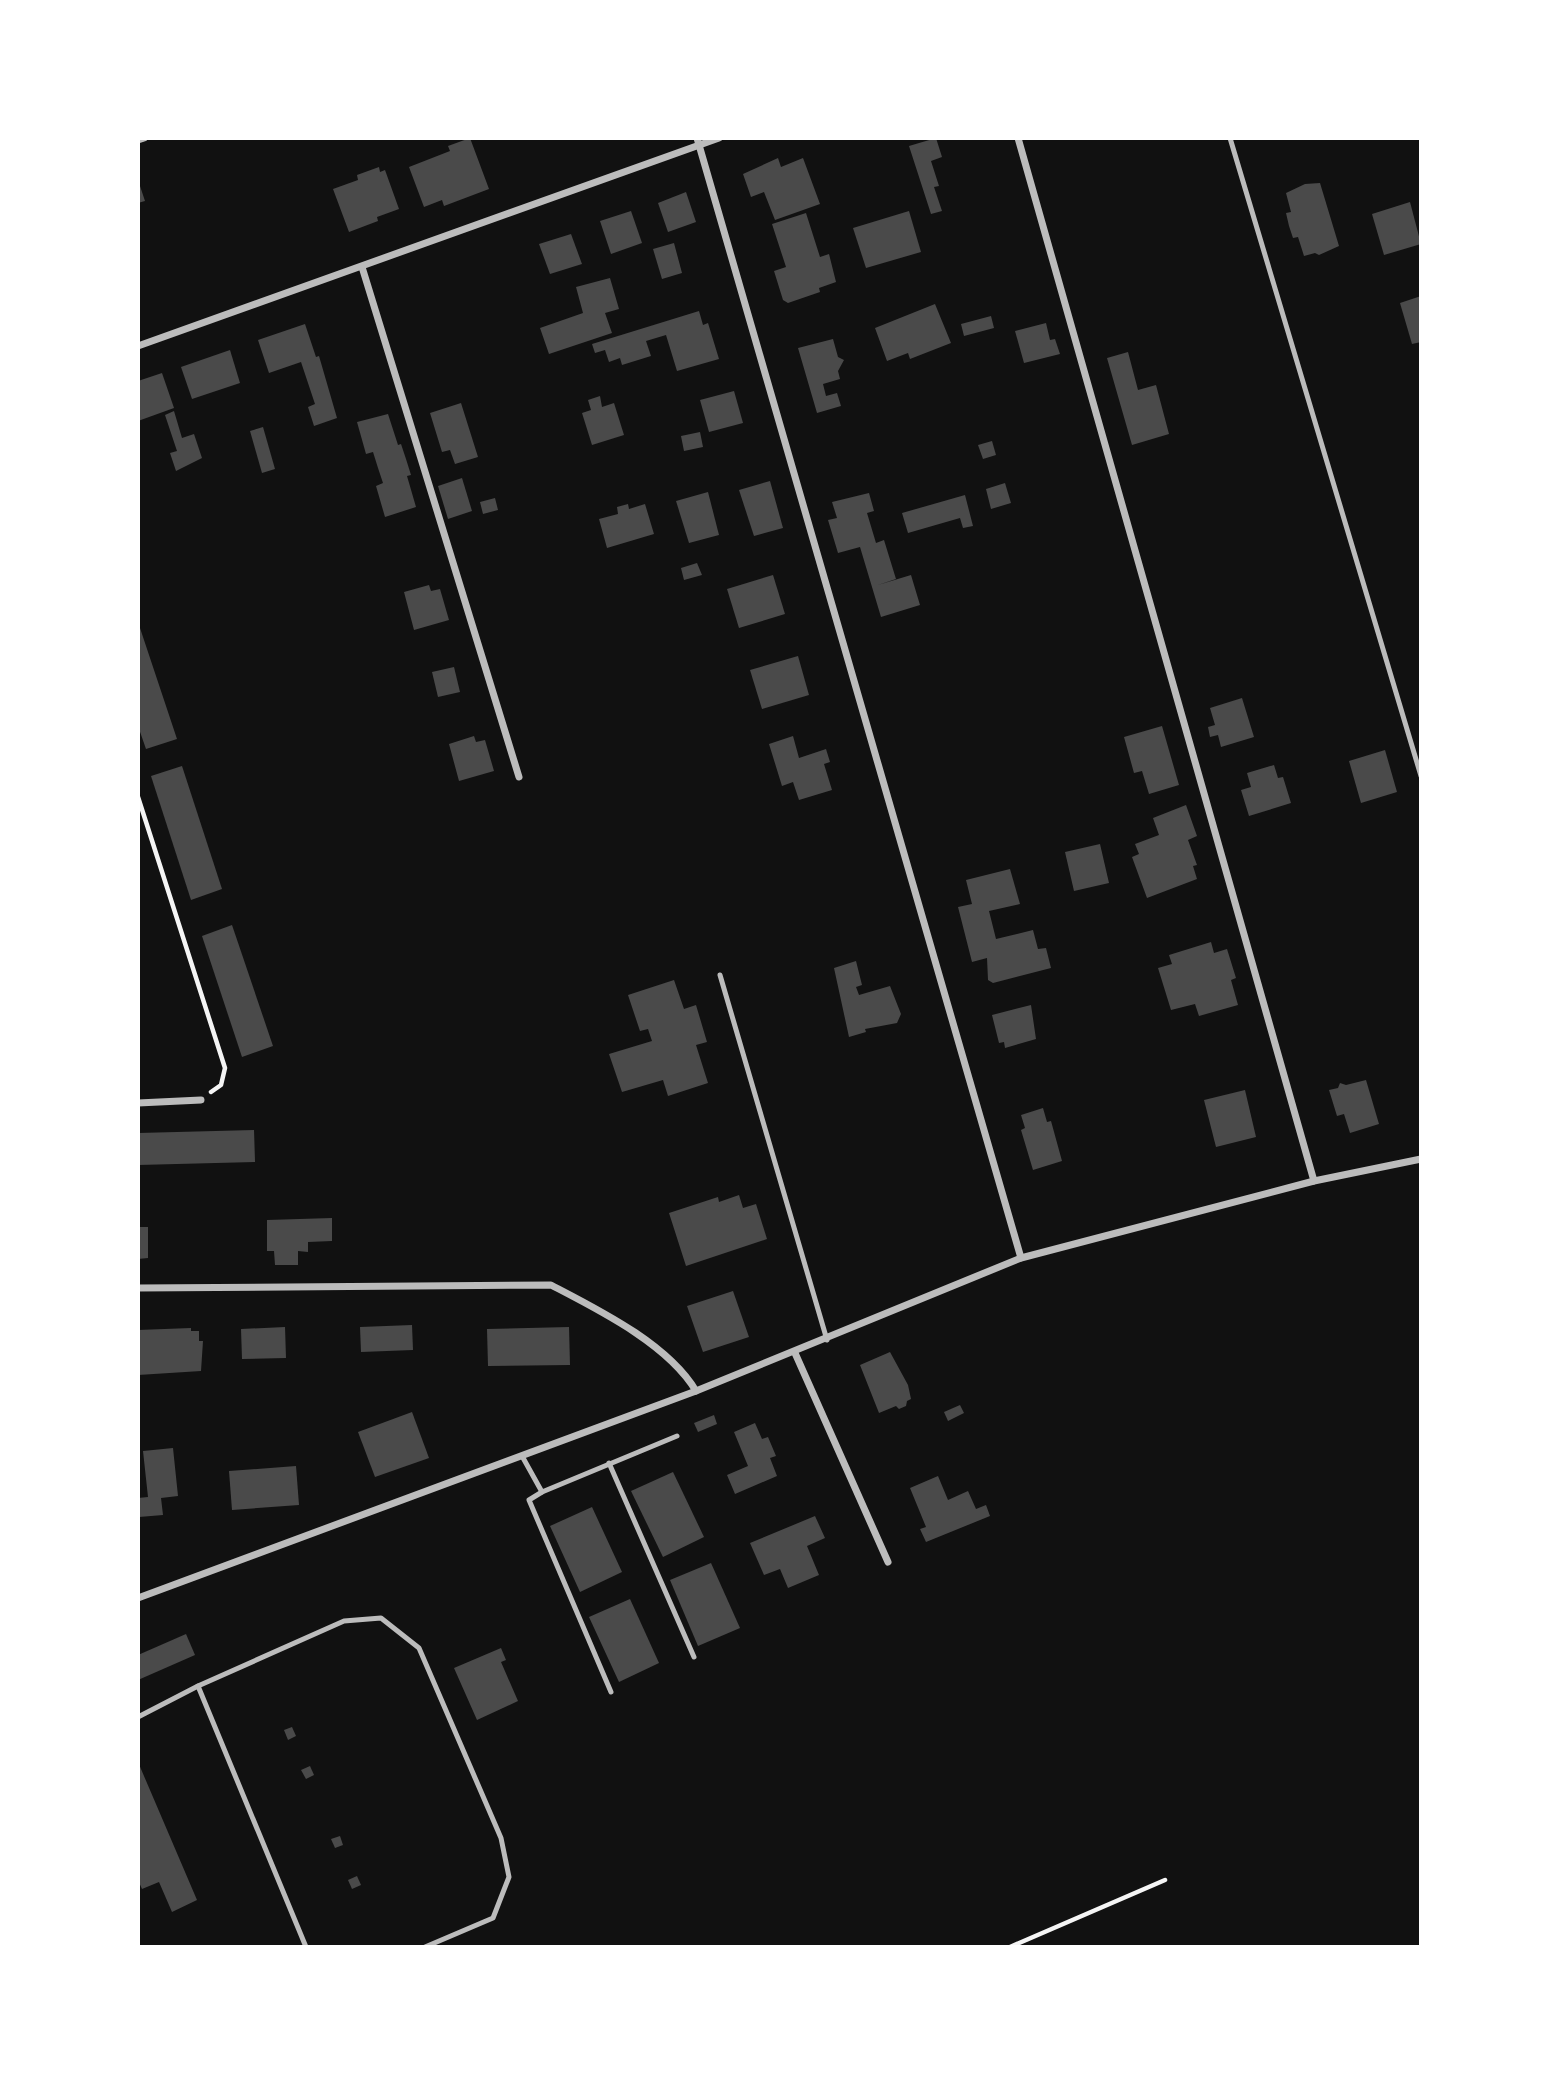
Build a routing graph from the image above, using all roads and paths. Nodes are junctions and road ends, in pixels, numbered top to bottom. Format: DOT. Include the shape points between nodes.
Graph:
graph roads {
  1 [pos="144,138"];
  2 [pos="719,138"];
  3 [pos="1018,138"];
  4 [pos="1230,138"];
  5 [pos="138,140"];
  6 [pos="699,142"];
  7 [pos="362,267"];
  8 [pos="138,346"];
  9 [pos="1421,776"];
  10 [pos="519,777"];
  11 [pos="138,797"];
  12 [pos="720,975"];
  13 [pos="201,1100"];
  14 [pos="138,1103"];
  15 [pos="1421,1159"];
  16 [pos="1314,1181"];
  17 [pos="1021,1258"];
  18 [pos="138,1287"];
  19 [pos="827,1340"];
  20 [pos="795,1353"];
  21 [pos="696,1391"];
  22 [pos="677,1436"];
  23 [pos="522,1456"];
  24 [pos="609,1463"];
  25 [pos="542,1492"];
  26 [pos="888,1562"];
  27 [pos="138,1598"];
  28 [pos="694,1657"];
  29 [pos="198,1686"];
  30 [pos="611,1692"];
  31 [pos="138,1717"];
  32 [pos="1164,1880"];
  33 [pos="306,1947"];
  34 [pos="425,1947"];
  35 [pos="1010,1947"];
  1 -- 5 [label="street"];
  2 -- 6 [label="street"];
  3 -- 16 [label="street"];
  4 -- 9 [label="lane"];
  6 -- 7 [label="street"];
  6 -- 17 [label="street"];
  7 -- 8 [label="street"];
  7 -- 10 [label="street"];
  11 -- 13 [label="path" via="225,1068 221,1085"];
  12 -- 19 [label="lane"];
  13 -- 14 [label="street"];
  15 -- 16 [label="street"];
  16 -- 17 [label="street"];
  17 -- 19 [label="street"];
  18 -- 21 [label="street" via="551,1285 671,1359"];
  19 -- 20 [label="street"];
  20 -- 21 [label="street"];
  20 -- 26 [label="street"];
  21 -- 23 [label="street"];
  22 -- 24 [label="lane"];
  23 -- 25 [label="lane"];
  23 -- 27 [label="street"];
  24 -- 25 [label="lane"];
  24 -- 28 [label="lane"];
  25 -- 30 [label="lane" via="529,1500"];
  29 -- 31 [label="lane"];
  29 -- 33 [label="lane"];
  29 -- 34 [label="lane" via="344,1621 381,1618 419,1648 501,1838 509,1877 493,1918"];
  32 -- 35 [label="path"];
}
